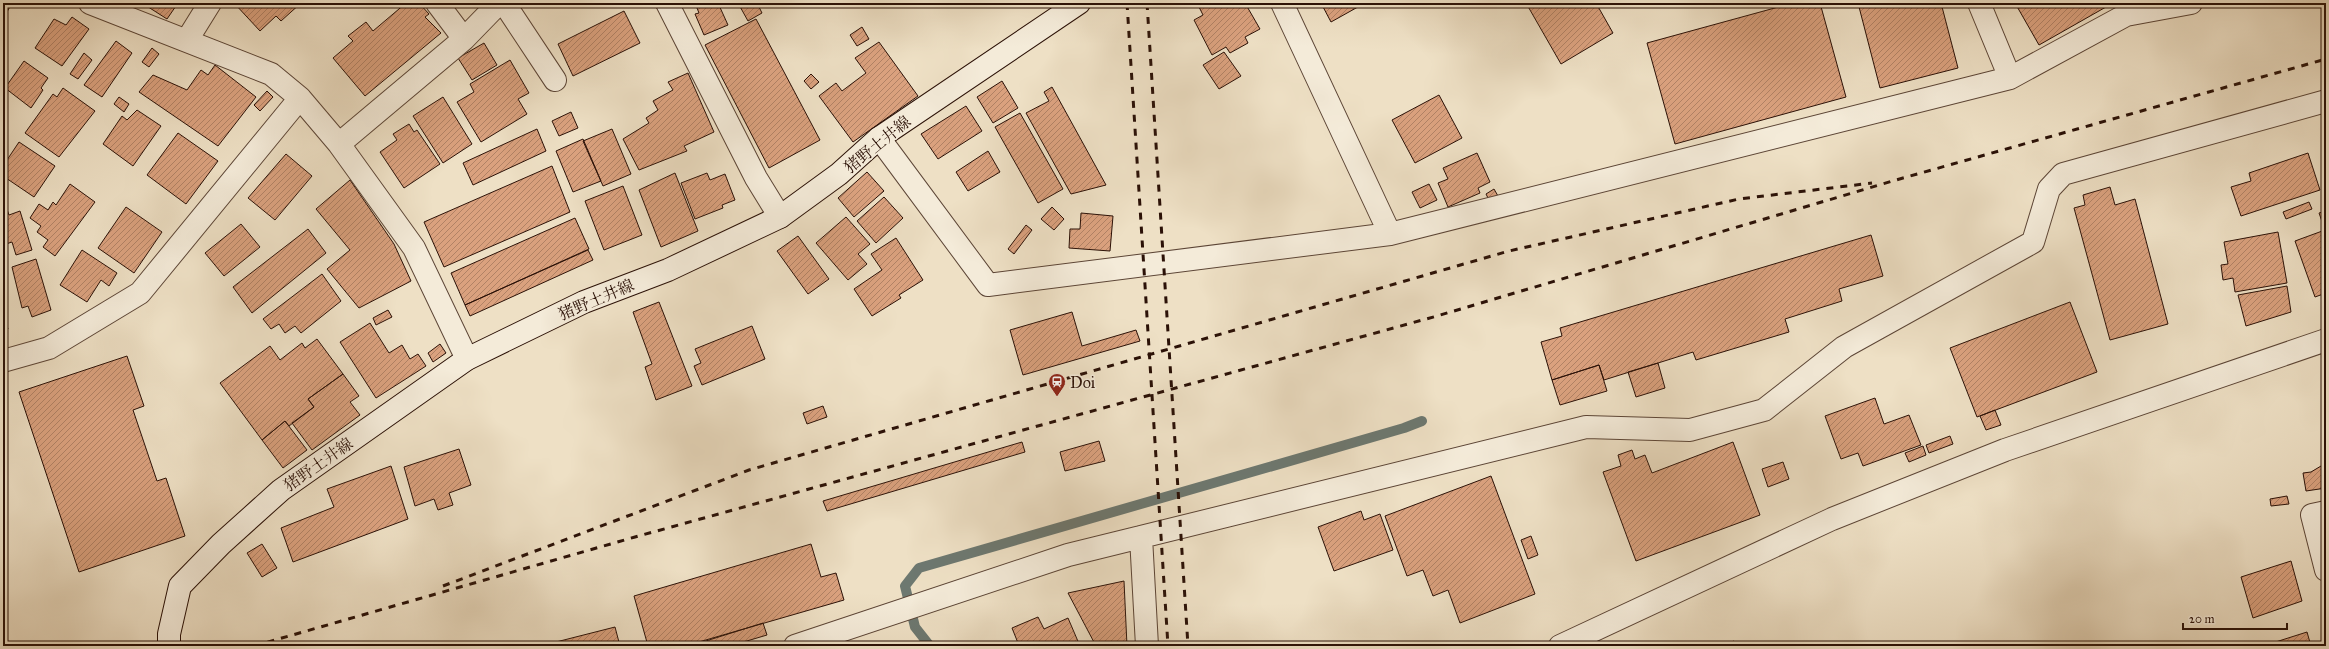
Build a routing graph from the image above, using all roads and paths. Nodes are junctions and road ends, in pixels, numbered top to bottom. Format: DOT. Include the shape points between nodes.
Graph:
graph roads {
  1 [pos="90,3"];
  2 [pos="210,3"];
  3 [pos="437,3"];
  4 [pos="499,3"];
  5 [pos="504,3"];
  6 [pos="667,3"];
  7 [pos="1079,3"];
  8 [pos="1282,3"];
  9 [pos="1979,3"];
  10 [pos="2191,3"];
  11 [pos="187,40"];
  12 [pos="464,40"];
  13 [pos="2010,78"];
  14 [pos="555,80"];
  15 [pos="300,98"];
  16 [pos="2326,101"];
  17 [pos="879,138"];
  18 [pos="339,144"];
  19 [pos="780,217"];
  20 [pos="1390,234"];
  21 [pos="2326,340"];
  22 [pos="467,359"];
  23 [pos="3,361"];
  24 [pos="2326,512"];
  25 [pos="1141,537"];
  26 [pos="2326,570"];
  27 [pos="169,646"];
  28 [pos="795,646"];
  29 [pos="1147,646"];
  30 [pos="1560,646"];
  1 -- 11 [label="street"];
  2 -- 11 [label="street"];
  3 -- 12 [label="street"];
  4 -- 12 [label="street"];
  5 -- 14 [label="street"];
  6 -- 19 [label="street" via="756,178"];
  7 -- 17 [label="street, 猪野土井線"];
  8 -- 20 [label="street"];
  9 -- 13 [label="street"];
  10 -- 13 [label="street" via="2126,15"];
  11 -- 15 [label="street" via="271,74"];
  12 -- 18 [label="street"];
  13 -- 20 [label="street"];
  15 -- 18 [label="street"];
  15 -- 23 [label="street" via="140,293 48,348"];
  16 -- 25 [label="street" via="2063,174 2049,189 2033,242 1844,347 1764,410 1690,430 1586,427"];
  17 -- 19 [label="street, 猪野土井線" via="839,174"];
  17 -- 20 [label="street" via="988,285"];
  18 -- 22 [label="street" via="414,248"];
  19 -- 22 [label="street, 猪野土井線" via="668,270 584,302"];
  21 -- 30 [label="street" via="2005,450 1839,516"];
  22 -- 27 [label="street, 猪野土井線" via="282,490 220,544 180,586 169,634"];
  24 -- 26 [label="street" via="2312,514"];
  25 -- 28 [label="street" via="1068,555"];
  25 -- 29 [label="street"];
}
